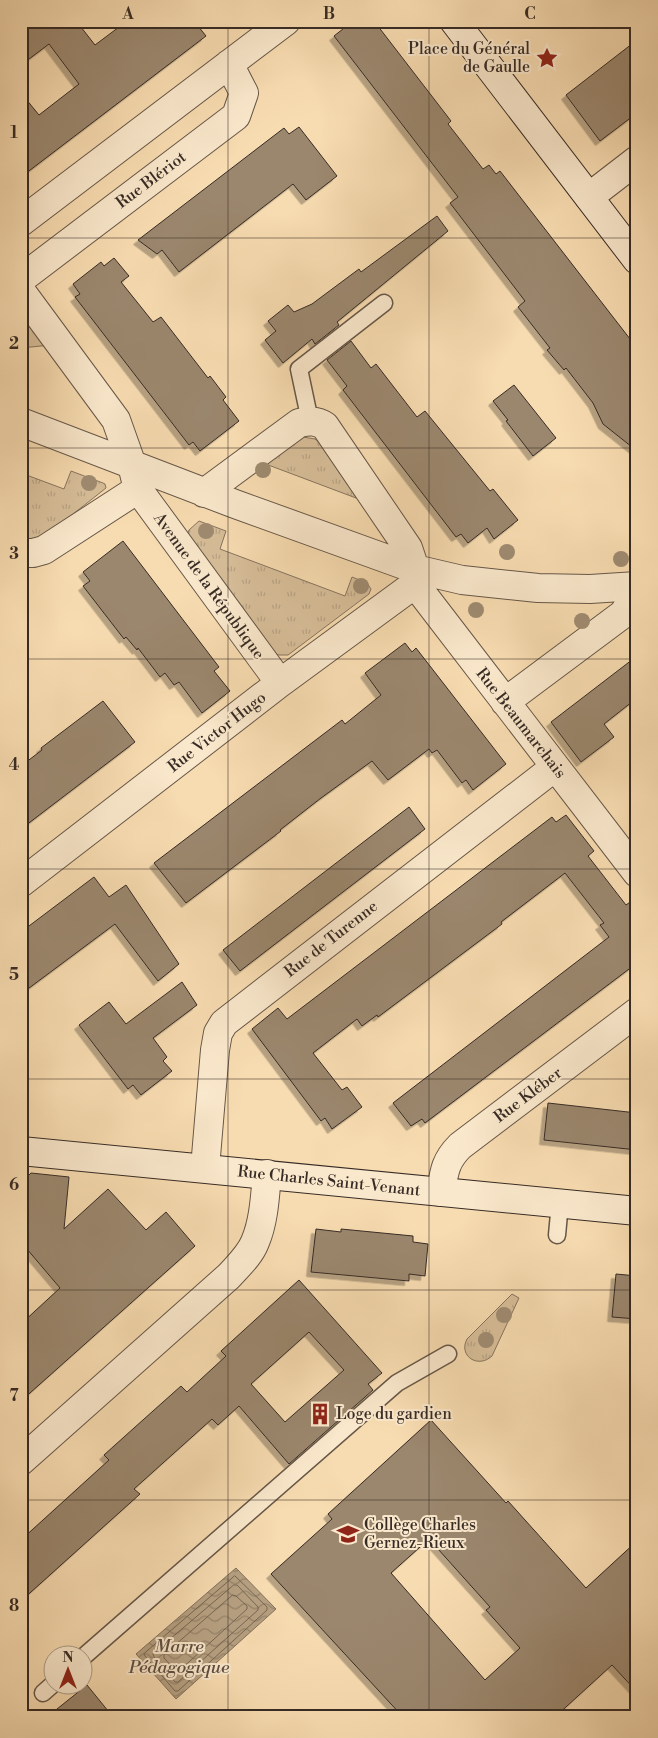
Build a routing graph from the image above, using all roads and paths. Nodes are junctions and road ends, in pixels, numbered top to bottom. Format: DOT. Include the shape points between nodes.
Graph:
graph roads {
  1 [pos="286,21"];
  2 [pos="454,21"];
  3 [pos="229,64"];
  4 [pos="637,160"];
  5 [pos="589,197"];
  6 [pos="21,222"];
  7 [pos="637,260"];
  8 [pos="21,279"];
  9 [pos="21,291"];
  10 [pos="384,303"];
  11 [pos="310,421"];
  12 [pos="21,422"];
  13 [pos="135,477"];
  14 [pos="204,492"];
  15 [pos="21,552"];
  16 [pos="415,576"];
  17 [pos="635,586"];
  18 [pos="280,683"];
  19 [pos="505,702"];
  20 [pos="555,767"];
  21 [pos="637,873"];
  22 [pos="21,883"];
  23 [pos="637,1012"];
  24 [pos="21,1151"];
  25 [pos="206,1168"];
  26 [pos="267,1174"];
  27 [pos="441,1192"];
  28 [pos="560,1203"];
  29 [pos="637,1211"];
  30 [pos="557,1235"];
  31 [pos="448,1354"];
  32 [pos="21,1461"];
  33 [pos="92,1649"];
  1 -- 3 [label="street"];
  2 -- 5 [label="street"];
  3 -- 6 [label="street"];
  3 -- 8 [label="street, Rue Blériot" via="244,93 236,116"];
  4 -- 5 [label="street"];
  5 -- 7 [label="street"];
  9 -- 13 [label="street, Avenue de la République" via="116,420"];
  10 -- 11 [label="lane" via="300,369"];
  11 -- 14 [label="street" via="288,430"];
  11 -- 16 [label="street" via="318,422 331,433 408,548"];
  12 -- 13 [label="street"];
  13 -- 14 [label="street"];
  13 -- 15 [label="street" via="44,550"];
  13 -- 18 [label="street, Avenue de la République"];
  14 -- 16 [label="street"];
  16 -- 17 [label="street" via="563,590"];
  16 -- 18 [label="street, Rue Victor Hugo"];
  16 -- 19 [label="street, Rue Beaumarchais"];
  17 -- 19 [label="street" via="623,614"];
  18 -- 22 [label="street, Rue Victor Hugo"];
  19 -- 20 [label="street, Rue Beaumarchais"];
  20 -- 21 [label="street, Rue Beaumarchais"];
  20 -- 25 [label="street, Rue de Turenne" via="224,1023 218,1033 215,1050"];
  23 -- 27 [label="street, Rue Kléber" via="460,1146 449,1157"];
  24 -- 25 [label="street, Rue Charles Saint-Venant"];
  25 -- 26 [label="street, Rue Charles Saint-Venant"];
  26 -- 27 [label="street, Rue Charles Saint-Venant"];
  26 -- 32 [label="street" via="264,1207 255,1243 246,1258"];
  27 -- 28 [label="street, Rue Charles Saint-Venant"];
  28 -- 29 [label="street, Rue Charles Saint-Venant"];
  28 -- 30 [label="lane"];
  31 -- 33 [label="lane" via="397,1383"];
}
